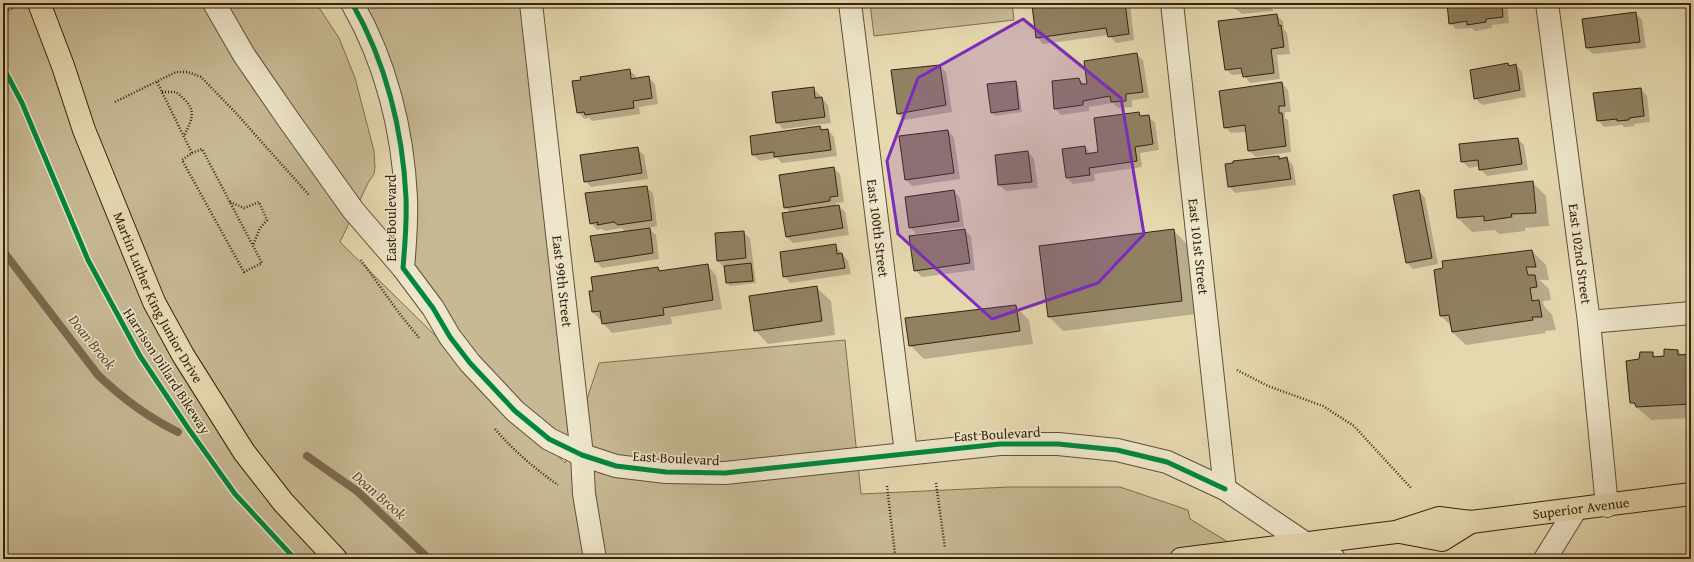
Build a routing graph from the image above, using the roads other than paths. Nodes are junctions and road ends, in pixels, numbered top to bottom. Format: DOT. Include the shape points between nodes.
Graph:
graph roads {
  1 [pos="39,3"];
  2 [pos="214,3"];
  3 [pos="352,3"];
  4 [pos="531,3"];
  5 [pos="850,3"];
  6 [pos="1172,3"];
  7 [pos="1547,3"];
  8 [pos="403,268"];
  9 [pos="1691,313"];
  10 [pos="1589,322"];
  11 [pos="906,453"];
  12 [pos="582,455"];
  13 [pos="1225,489"];
  14 [pos="1691,494"];
  15 [pos="1607,506"];
  16 [pos="1576,509"];
  17 [pos="1305,543"];
  18 [pos="336,559"];
  19 [pos="595,559"];
  20 [pos="1181,559"];
  21 [pos="1334,559"];
  22 [pos="1545,559"];
  1 -- 18 [label="main road, Martin Luther King Junior Drive" via="84,130 154,302 183,355 244,452 283,502"];
  2 -- 8 [label="street, East Boulevard" via="244,55 288,119 353,210"];
  3 -- 8 [label="street, East Boulevard" via="382,68 398,129 406,199"];
  4 -- 12 [label="street, East 99th Street"];
  5 -- 11 [label="street, East 100th Street"];
  6 -- 13 [label="street, East 101st Street"];
  7 -- 10 [label="street, East 102nd Street"];
  8 -- 12 [label="street, East Boulevard" via="470,363 515,411 549,439"];
  9 -- 10 [label="street"];
  10 -- 15 [label="street, East 102nd Street"];
  11 -- 12 [label="street, East Boulevard" via="725,473 666,472 616,466"];
  11 -- 13 [label="street, East Boulevard" via="1000,444 1058,444 1117,450 1167,462"];
  12 -- 19 [label="street, East 99th Street" via="584,494"];
  13 -- 17 [label="street, East Boulevard"];
  14 -- 15 [label="main road, Superior Avenue"];
  15 -- 16 [label="main road, Superior Avenue"];
  16 -- 17 [label="main road, Superior Avenue" via="1471,522 1439,518 1396,532"];
  16 -- 22 [label="street"];
  17 -- 20 [label="main road, Superior Avenue"];
  17 -- 21 [label="street, East Boulevard"];
}
